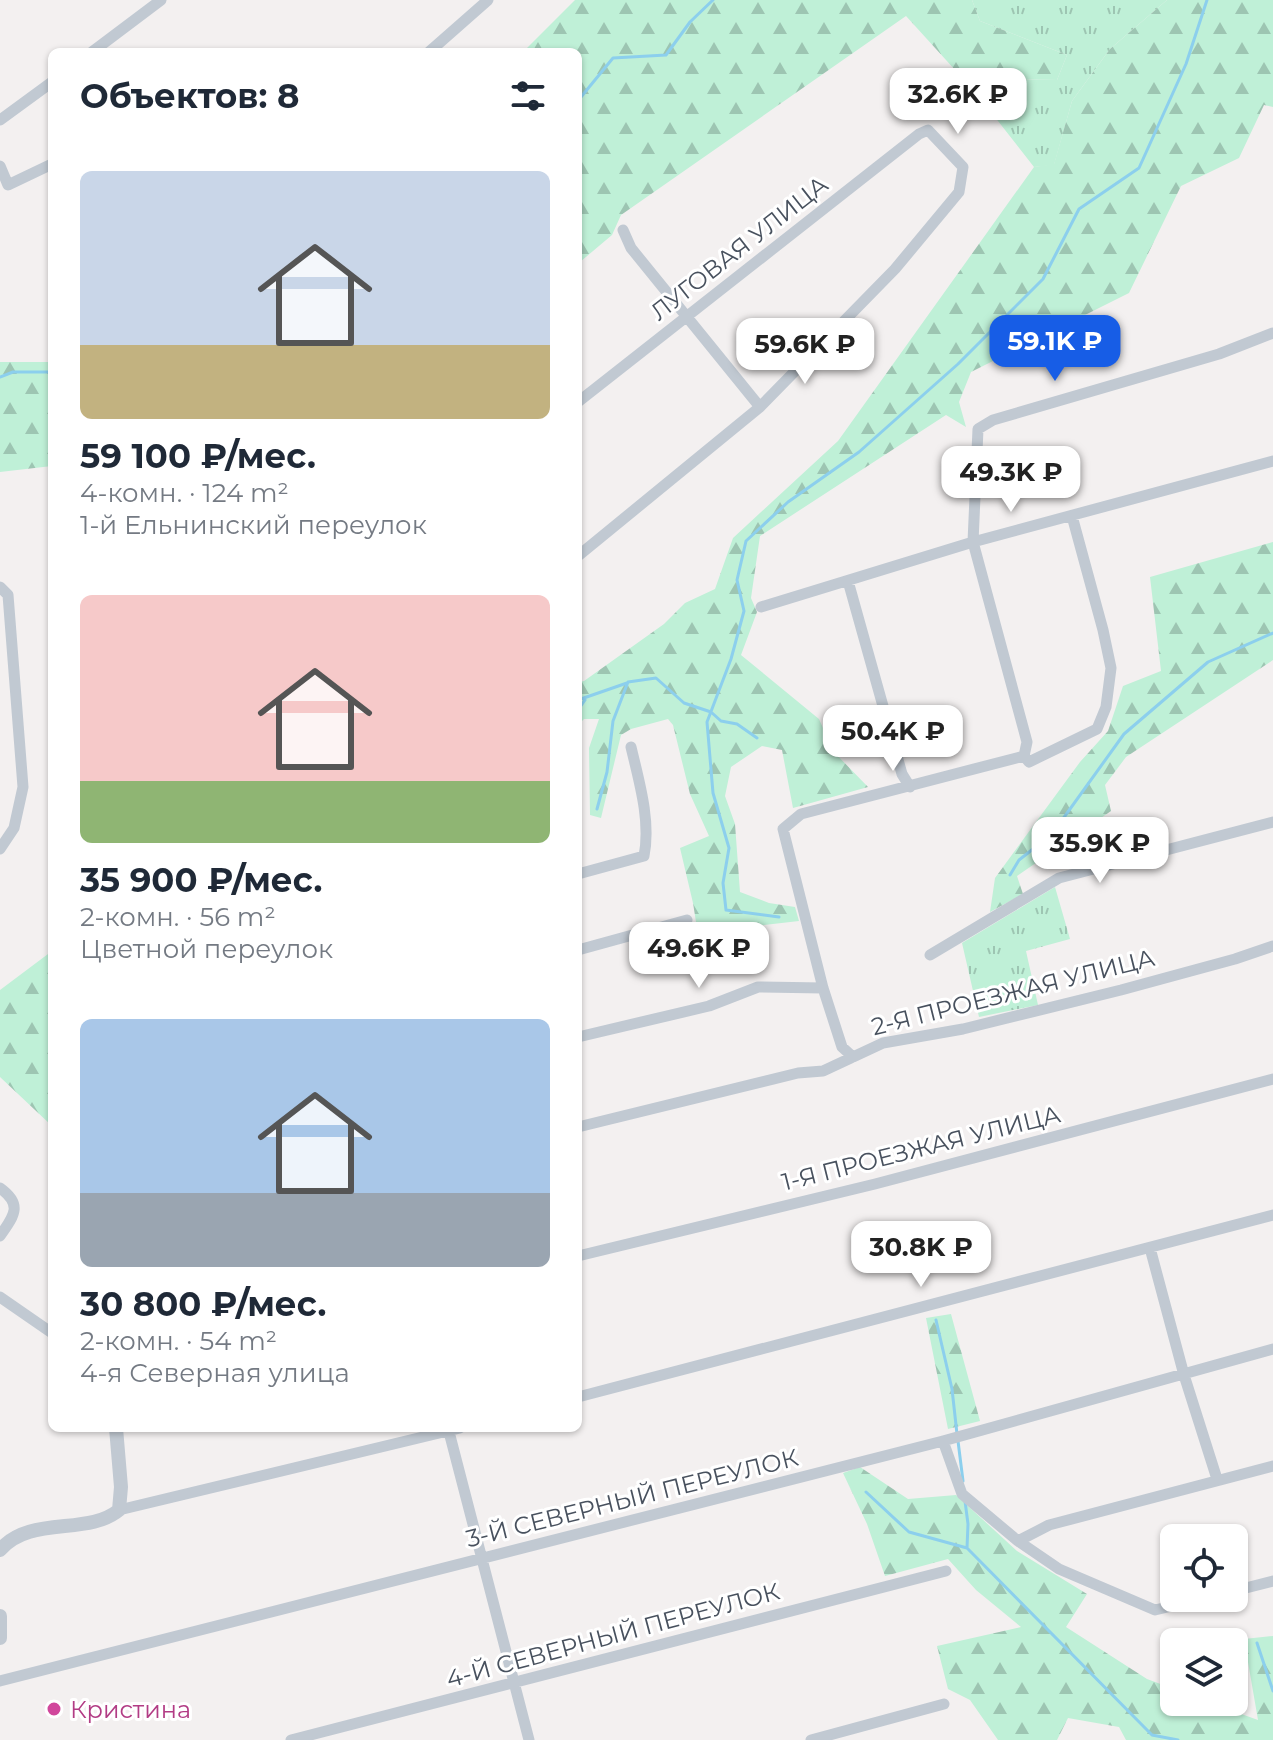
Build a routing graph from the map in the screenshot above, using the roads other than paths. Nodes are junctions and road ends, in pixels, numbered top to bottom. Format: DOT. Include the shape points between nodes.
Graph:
graph roads {
  1 [pos="161,0"];
  2 [pos="488,0"];
  3 [pos="97,48"];
  4 [pos="434,48"];
  5 [pos="48,85"];
  6 [pos="0,120"];
  7 [pos="0,166"];
  8 [pos="48,166"];
  9 [pos="623,230"];
  10 [pos="687,317"];
  11 [pos="1273,333"];
  12 [pos="582,399"];
  13 [pos="760,407"];
  14 [pos="1273,461"];
  15 [pos="1072,516"];
  16 [pos="973,542"];
  17 [pos="582,553"];
  18 [pos="848,581"];
  19 [pos="0,587"];
  20 [pos="761,607"];
  21 [pos="631,747"];
  22 [pos="1024,756"];
  23 [pos="910,787"];
  24 [pos="1273,822"];
  25 [pos="0,849"];
  26 [pos="582,873"];
  27 [pos="687,920"];
  28 [pos="1273,946"];
  29 [pos="582,949"];
  30 [pos="930,955"];
  31 [pos="823,988"];
  32 [pos="582,1036"];
  33 [pos="853,1057"];
  34 [pos="1273,1079"];
  35 [pos="582,1126"];
  36 [pos="0,1188"];
  37 [pos="1273,1215"];
  38 [pos="0,1236"];
  39 [pos="1150,1248"];
  40 [pos="582,1255"];
  41 [pos="0,1297"];
  42 [pos="48,1330"];
  43 [pos="1273,1349"];
  44 [pos="1184,1375"];
  45 [pos="582,1396"];
  46 [pos="116,1432"];
  47 [pos="440,1432"];
  48 [pos="453,1432"];
  49 [pos="943,1441"];
  50 [pos="1273,1466"];
  51 [pos="1217,1479"];
  52 [pos="119,1510"];
  53 [pos="1018,1541"];
  54 [pos="0,1550"];
  55 [pos="483,1558"];
  56 [pos="946,1571"];
  57 [pos="1273,1581"];
  58 [pos="1248,1587"];
  59 [pos="1160,1609"];
  60 [pos="0,1616"];
  61 [pos="0,1638"];
  62 [pos="0,1681"];
  63 [pos="516,1684"];
  64 [pos="944,1704"];
  65 [pos="291,1740"];
  66 [pos="529,1740"];
  67 [pos="811,1740"];
  1 -- 3 [label="street"];
  2 -- 4 [label="street"];
  5 -- 6 [label="street"];
  7 -- 8 [label="street" via="8,185"];
  9 -- 10 [label="street" via="631,248"];
  10 -- 12 [label="street, ЛУГОВАЯ УЛИЦА"];
  10 -- 13 [label="street"];
  10 -- 13 [label="street, ЛУГОВАЯ УЛИЦА" via="919,134 928,130 963,167 959,192 904,258"];
  11 -- 16 [label="street" via="978,429"];
  13 -- 17 [label="street"];
  14 -- 15 [label="street"];
  15 -- 16 [label="street"];
  15 -- 22 [label="street" via="1111,668 1106,707 1097,729 1029,762"];
  16 -- 18 [label="street"];
  16 -- 22 [label="street" via="1027,742"];
  18 -- 20 [label="street"];
  18 -- 23 [label="street"];
  19 -- 25 [label="street" via="8,595 23,787 14,828"];
  21 -- 26 [label="street" via="642,793 644,856"];
  22 -- 23 [label="street"];
  23 -- 31 [label="street" via="801,814 783,829"];
  24 -- 30 [label="street" via="1059,878"];
  27 -- 29 [label="street"];
  28 -- 33 [label="street, 2-Я ПРОЕЗЖАЯ УЛИЦА" via="1116,991 883,1043"];
  31 -- 32 [label="street" via="758,987 709,1006"];
  31 -- 33 [label="street" via="842,1047"];
  33 -- 35 [label="street, 2-Я ПРОЕЗЖАЯ УЛИЦА" via="823,1071"];
  34 -- 40 [label="street, 1-Я ПРОЕЗЖАЯ УЛИЦА"];
  36 -- 38 [label="street" via="15,1204"];
  37 -- 39 [label="street"];
  39 -- 44 [label="street"];
  39 -- 45 [label="street"];
  41 -- 42 [label="street"];
  43 -- 44 [label="street, 3-Й СЕВЕРНЫЙ ПЕРЕУЛОК"];
  44 -- 49 [label="street, 3-Й СЕВЕРНЫЙ ПЕРЕУЛОК"];
  44 -- 51 [label="street"];
  46 -- 52 [label="street"];
  47 -- 52 [label="street"];
  48 -- 55 [label="street"];
  49 -- 53 [label="street" via="962,1494"];
  49 -- 55 [label="street, 3-Й СЕВЕРНЫЙ ПЕРЕУЛОК"];
  50 -- 51 [label="street"];
  51 -- 53 [label="street" via="1049,1525"];
  52 -- 54 [label="street" via="97,1520 29,1532"];
  53 -- 59 [label="street" via="1059,1569"];
  55 -- 62 [label="street, 3-Й СЕВЕРНЫЙ ПЕРЕУЛОК"];
  55 -- 63 [label="street"];
  56 -- 63 [label="street, 4-Й СЕВЕРНЫЙ ПЕРЕУЛОК"];
  57 -- 58 [label="street"];
  60 -- 61 [label="street"];
  63 -- 65 [label="street, 4-Й СЕВЕРНЫЙ ПЕРЕУЛОК"];
  63 -- 66 [label="street"];
  64 -- 67 [label="street"];
}
